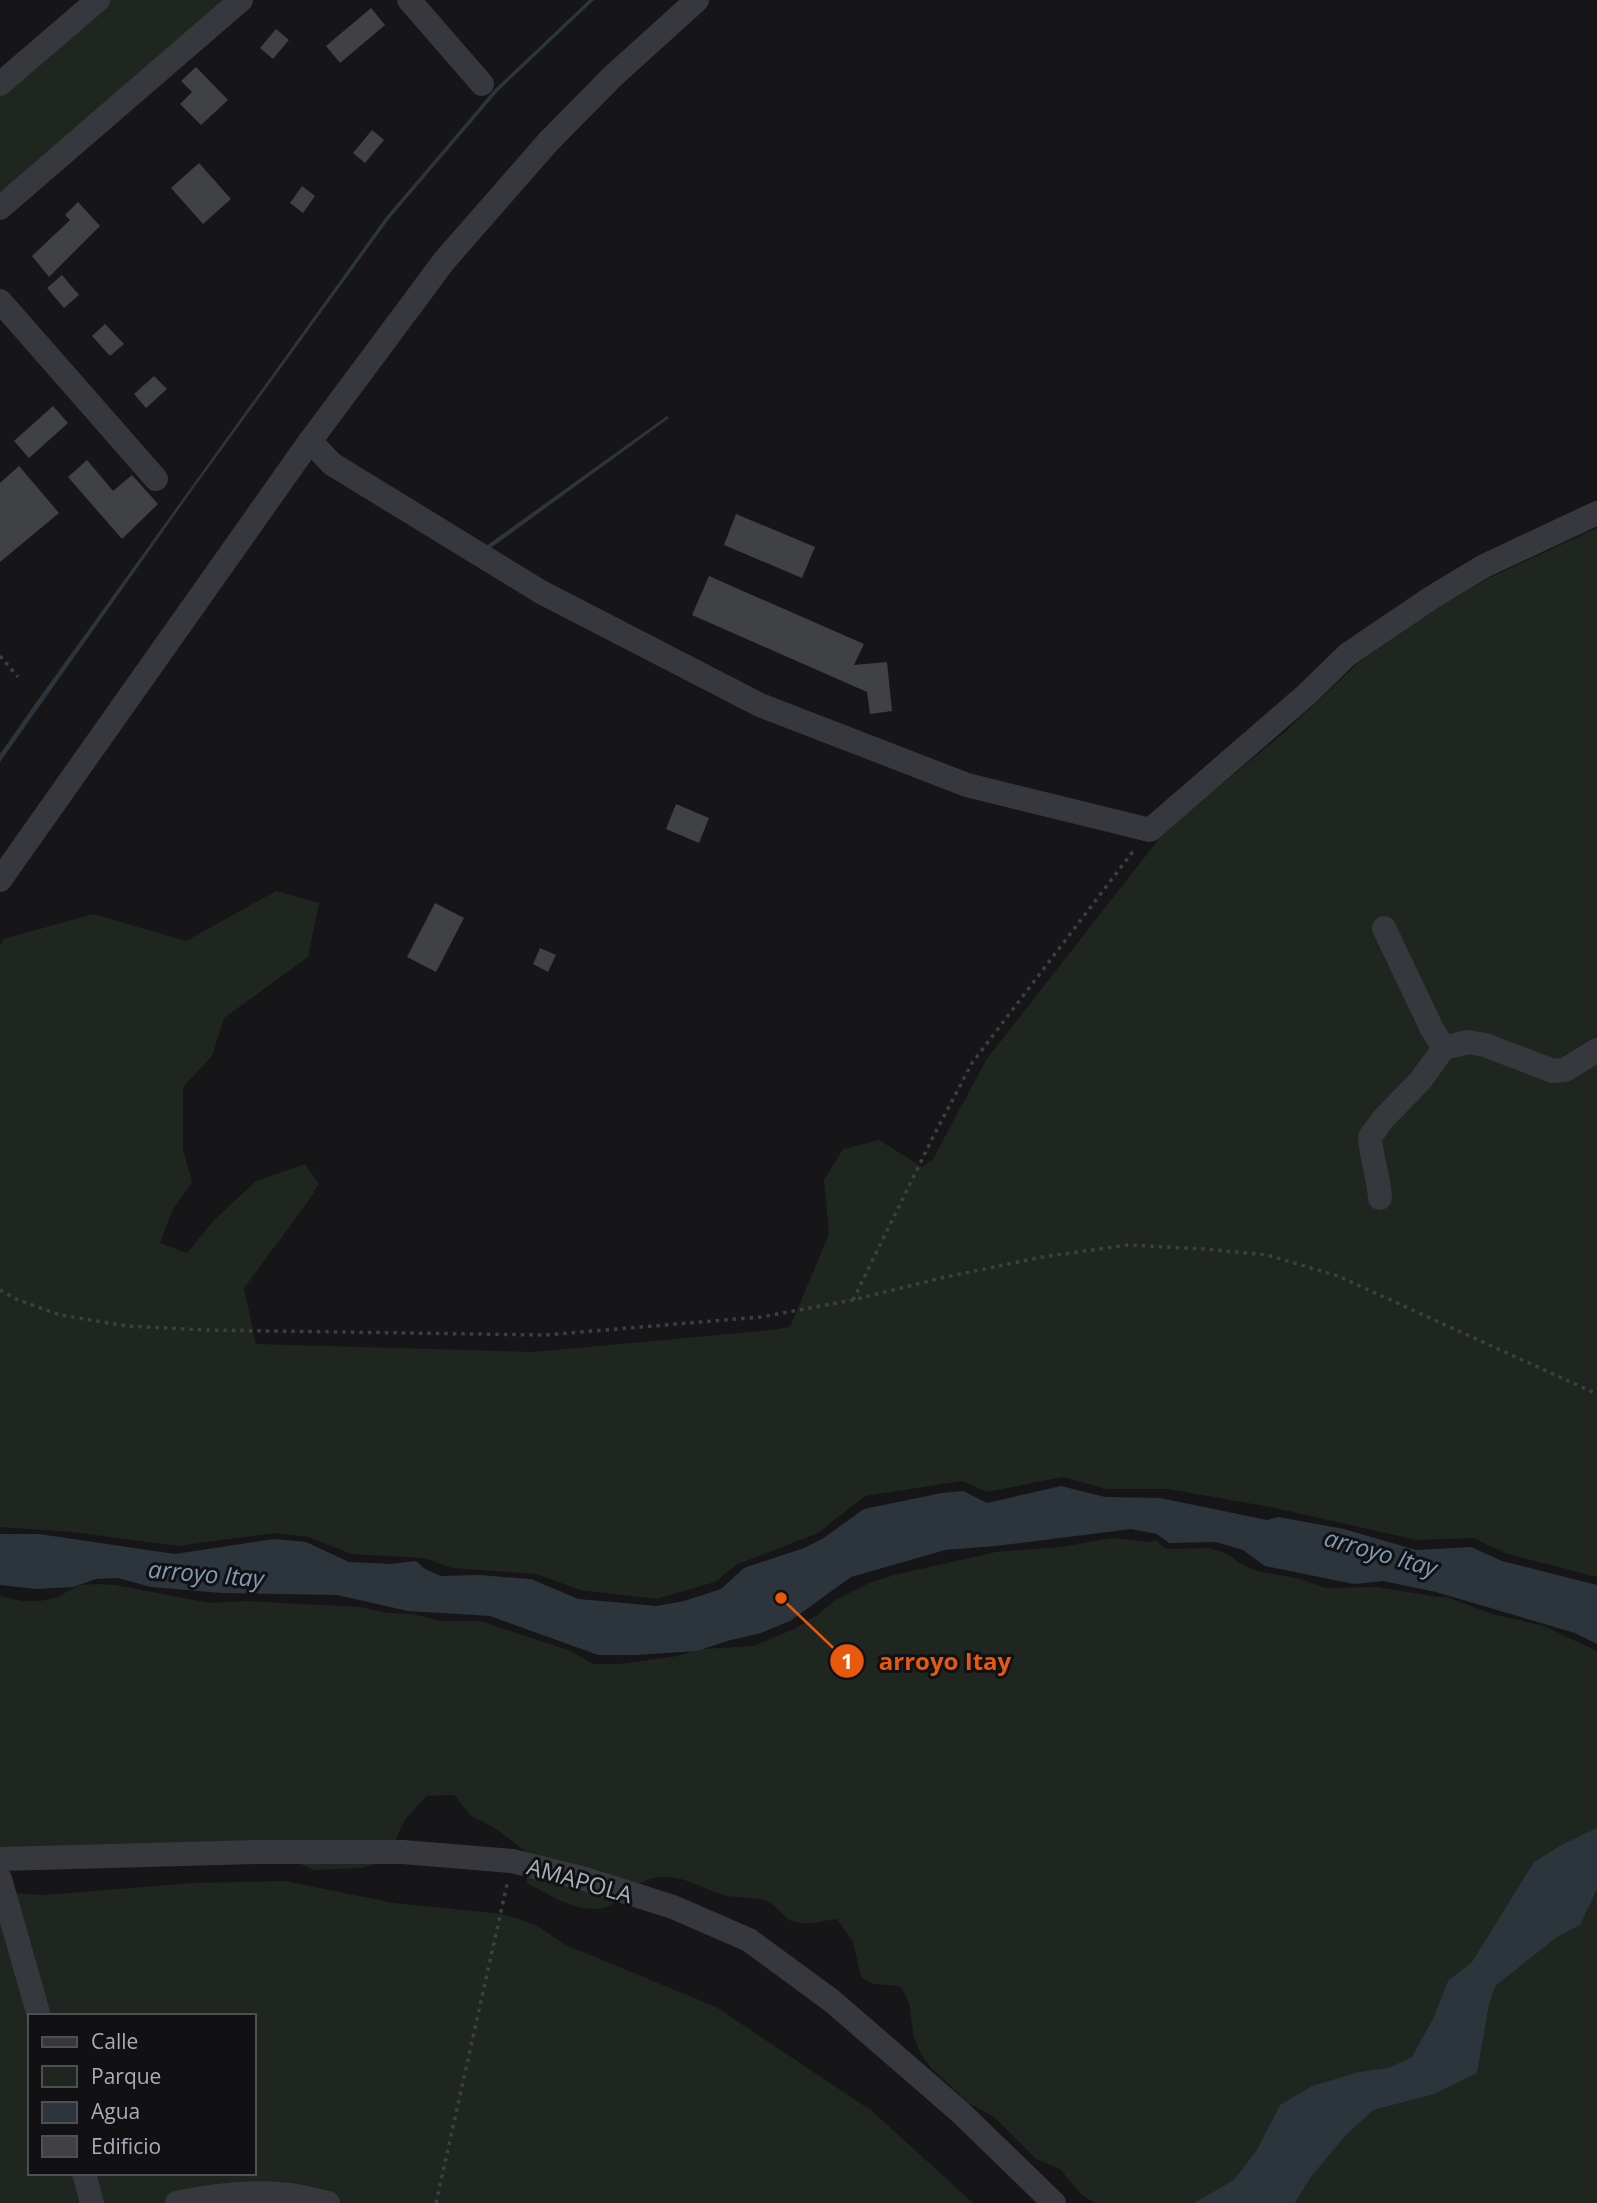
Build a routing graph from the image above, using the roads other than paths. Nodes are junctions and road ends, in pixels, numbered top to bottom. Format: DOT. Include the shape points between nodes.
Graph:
graph roads {
  1 [pos="98,0"];
  2 [pos="241,0"];
  3 [pos="409,0"];
  4 [pos="697,0"];
  5 [pos="0,84"];
  6 [pos="482,84"];
  7 [pos="0,208"];
  8 [pos="0,301"];
  9 [pos="310,441"];
  10 [pos="156,479"];
  11 [pos="1597,513"];
  12 [pos="0,880"];
  13 [pos="1384,928"];
  14 [pos="1444,1048"];
  15 [pos="1597,1050"];
  16 [pos="1380,1198"];
  17 [pos="0,1859"];
  18 [pos="0,1878"];
  19 [pos="38,2014"];
  20 [pos="84,2175"];
  21 [pos="92,2203"];
  22 [pos="177,2203"];
  23 [pos="328,2203"];
  24 [pos="1054,2203"];
  1 -- 5 [label="street"];
  2 -- 7 [label="street"];
  3 -- 6 [label="street"];
  4 -- 9 [label="street" via="612,76 548,142 444,261"];
  8 -- 10 [label="street"];
  9 -- 11 [label="street" via="332,464 541,592 760,705 967,785 1150,830 1347,655 1484,566"];
  9 -- 12 [label="street"];
  13 -- 14 [label="street"];
  14 -- 15 [label="street" via="1468,1041 1553,1071 1565,1070"];
  14 -- 16 [label="street" via="1370,1137"];
  17 -- 24 [label="street, AMAPOLA" via="403,1852 512,1861 673,1907 749,1940 832,2001 959,2111"];
  18 -- 19 [label="street"];
  20 -- 21 [label="street"];
  22 -- 23 [label="street" via="291,2195"];
}
